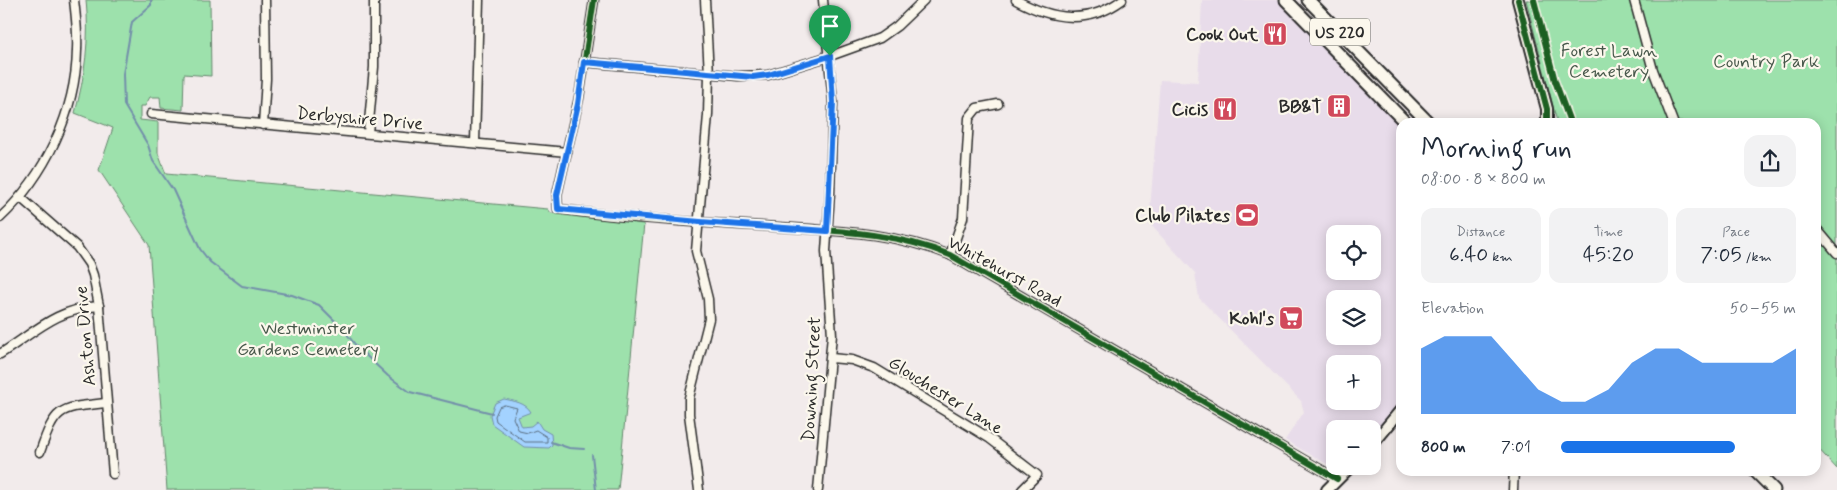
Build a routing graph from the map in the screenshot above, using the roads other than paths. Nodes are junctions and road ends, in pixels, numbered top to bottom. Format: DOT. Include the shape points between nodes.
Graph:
graph roads {
  1 [pos="74,0"];
  2 [pos="265,0"];
  3 [pos="374,0"];
  4 [pos="480,0"];
  5 [pos="594,0"];
  6 [pos="705,0"];
  7 [pos="823,0"];
  8 [pos="924,0"];
  9 [pos="1016,0"];
  10 [pos="1122,0"];
  11 [pos="1286,0"];
  12 [pos="1308,0"];
  13 [pos="1518,0"];
  14 [pos="1634,0"];
  15 [pos="1335,51"];
  16 [pos="830,56"];
  17 [pos="584,62"];
  18 [pos="1371,64"];
  19 [pos="709,74"];
  20 [pos="998,104"];
  21 [pos="150,114"];
  22 [pos="1401,118"];
  23 [pos="1424,118"];
  24 [pos="1547,118"];
  25 [pos="1671,118"];
  26 [pos="263,125"];
  27 [pos="368,134"];
  28 [pos="475,143"];
  29 [pos="567,152"];
  30 [pos="20,197"];
  31 [pos="0,218"];
  32 [pos="700,222"];
  33 [pos="827,231"];
  34 [pos="1821,234"];
  35 [pos="1837,253"];
  36 [pos="950,255"];
  37 [pos="99,306"];
  38 [pos="0,354"];
  39 [pos="831,358"];
  40 [pos="106,403"];
  41 [pos="1396,416"];
  42 [pos="1381,434"];
  43 [pos="40,452"];
  44 [pos="113,474"];
  45 [pos="1341,475"];
  46 [pos="1514,476"];
  47 [pos="1760,476"];
  48 [pos="1337,479"];
  49 [pos="699,490"];
  50 [pos="818,490"];
  51 [pos="1022,490"];
  52 [pos="1327,490"];
  53 [pos="1513,490"];
  54 [pos="1774,490"];
  1 -- 30 [label="street" via="78,50 67,110 45,160"];
  2 -- 26 [label="street"];
  3 -- 27 [label="street" via="374,68"];
  4 -- 28 [label="street"];
  5 -- 17 [label="street"];
  6 -- 19 [label="street"];
  7 -- 16 [label="street, Downing Street"];
  8 -- 16 [label="street" via="880,38"];
  9 -- 10 [label="street" via="1054,14 1088,17 1107,11"];
  11 -- 15 [label="main road, US 220"];
  12 -- 18 [label="main road, US 220"];
  13 -- 24 [label="street"];
  14 -- 25 [label="street" via="1653,70"];
  15 -- 18 [label="main road" via="1343,48 1360,63"];
  15 -- 22 [label="main road, US 220"];
  16 -- 19 [label="street" via="768,75"];
  16 -- 33 [label="street, Downing Street" via="833,102"];
  17 -- 19 [label="street"];
  17 -- 29 [label="street"];
  18 -- 23 [label="main road, US 220"];
  19 -- 32 [label="street"];
  20 -- 36 [label="street" via="977,108 969,118 963,218"];
  21 -- 26 [label="street, Derbyshire Drive"];
  26 -- 27 [label="street, Derbyshire Drive"];
  27 -- 28 [label="street, Derbyshire Drive"];
  28 -- 29 [label="street, Derbyshire Drive"];
  29 -- 32 [label="street, Whitehurst Road" via="557,195 558,209"];
  30 -- 31 [label="street"];
  30 -- 37 [label="street, Ashton Drive" via="84,254 94,275"];
  32 -- 33 [label="street, Whitehurst Road"];
  32 -- 49 [label="street" via="696,251 708,299 709,319 689,398"];
  33 -- 36 [label="street, Whitehurst Road" via="903,239"];
  33 -- 39 [label="street, Downing Street"];
  34 -- 35 [label="street"];
  36 -- 48 [label="street, Whitehurst Road"];
  37 -- 38 [label="street" via="74,309 55,317"];
  37 -- 40 [label="street, Ashton Drive"];
  39 -- 50 [label="street, Downing Street"];
  39 -- 51 [label="street, Glouchester Lane" via="852,360 874,368 989,438 1037,475"];
  40 -- 43 [label="street" via="62,410 54,418"];
  40 -- 44 [label="street, Ashton Drive"];
  41 -- 42 [label="street"];
  45 -- 48 [label="street"];
  46 -- 53 [label="street"];
  47 -- 54 [label="main road"];
  48 -- 52 [label="street"];
}
